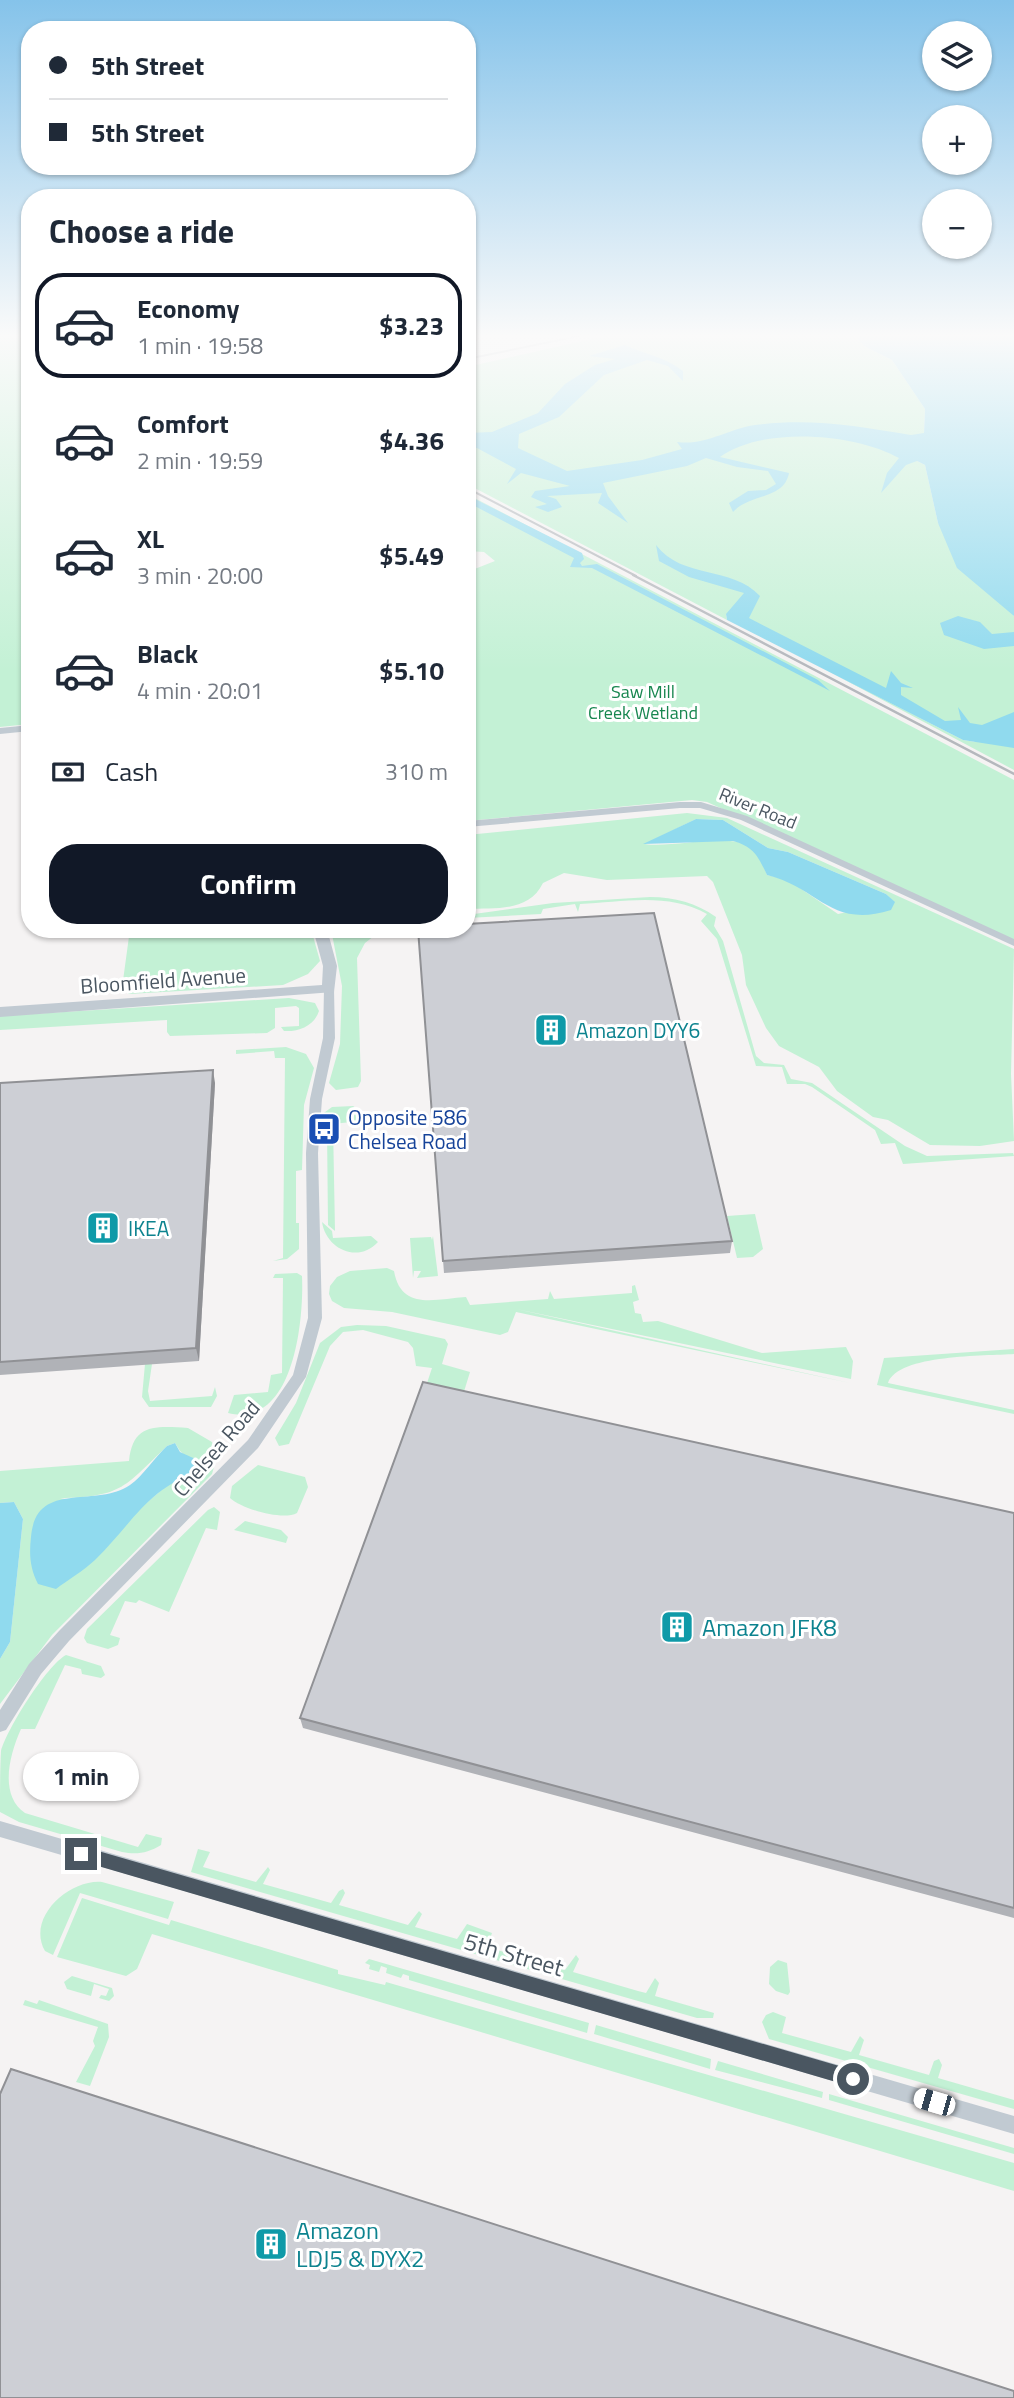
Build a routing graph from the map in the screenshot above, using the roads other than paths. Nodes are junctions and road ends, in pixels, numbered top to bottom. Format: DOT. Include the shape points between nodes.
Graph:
graph roads {
  1 [pos="21,729"];
  2 [pos="0,731"];
  3 [pos="21,736"];
  4 [pos="0,737"];
  5 [pos="476,823"];
  6 [pos="322,938"];
  7 [pos="1014,943"];
  8 [pos="329,989"];
  9 [pos="0,1012"];
  10 [pos="0,1724"];
  11 [pos="0,1829"];
  12 [pos="1014,2125"];
  1 -- 2 [label="street"];
  3 -- 4 [label="street"];
  5 -- 7 [label="street, River Road" via="701,805 744,818"];
  6 -- 8 [label="street, Chelsea Road" via="330,966"];
  8 -- 9 [label="street, Bloomfield Avenue"];
  8 -- 10 [label="street, Chelsea Road" via="329,1038 316,1099 312,1153 315,1318 299,1377 253,1444 50,1652"];
  11 -- 12 [label="street, 5th Street"];
}
